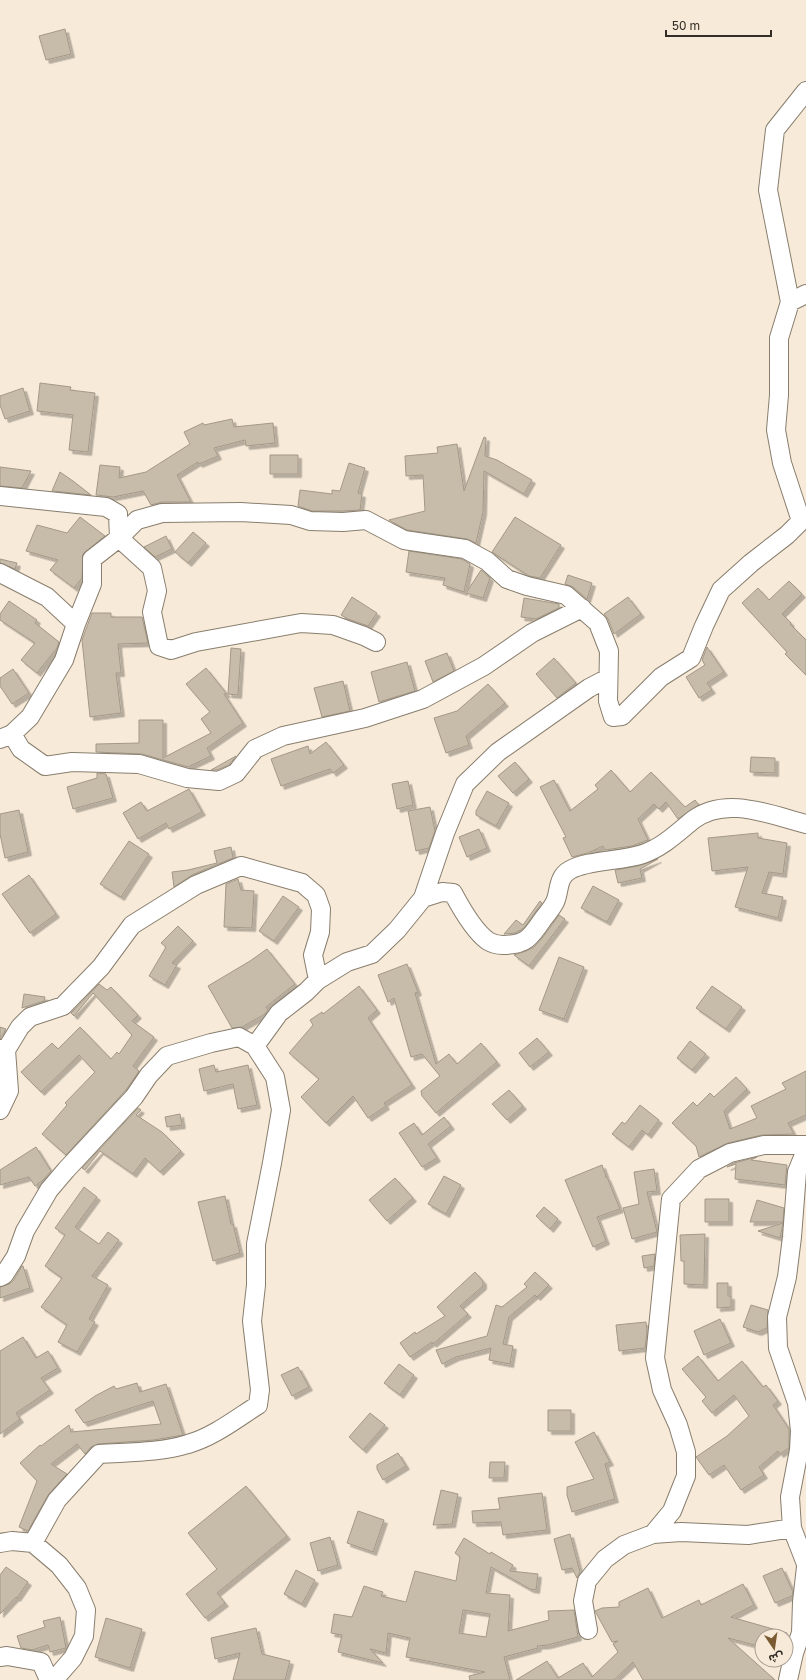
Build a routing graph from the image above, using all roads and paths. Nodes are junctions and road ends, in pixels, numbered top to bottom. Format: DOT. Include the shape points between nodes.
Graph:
graph roads {
  1 [pos="806,91"];
  2 [pos="798,298"];
  3 [pos="0,496"];
  4 [pos="119,538"];
  5 [pos="0,573"];
  6 [pos="582,608"];
  7 [pos="76,624"];
  8 [pos="376,642"];
  9 [pos="608,678"];
  10 [pos="6,737"];
  11 [pos="806,824"];
  12 [pos="423,898"];
  13 [pos="318,980"];
  14 [pos="255,1046"];
  15 [pos="3,1050"];
  16 [pos="0,1110"];
  17 [pos="806,1145"];
  18 [pos="806,1150"];
  19 [pos="0,1277"];
  20 [pos="792,1528"];
  21 [pos="653,1534"];
  22 [pos="0,1543"];
  23 [pos="33,1543"];
  24 [pos="806,1566"];
  25 [pos="588,1630"];
  26 [pos="0,1657"];
  27 [pos="49,1680"];
  28 [pos="54,1680"];
  29 [pos="788,1680"];
  1 -- 2 [label="street" via="775,130 768,190"];
  2 -- 9 [label="street" via="779,338 776,430 782,463 801,521 721,590 691,658 661,677 622,716 612,717 608,701"];
  3 -- 4 [label="street" via="106,507 118,514"];
  4 -- 6 [label="street" via="137,520 162,513 291,514 310,522 366,520 404,540 465,549 488,561 507,578 527,586 566,595"];
  4 -- 7 [label="street" via="92,559 92,584"];
  4 -- 8 [label="street" via="152,568 157,592 152,612 159,646 171,650 196,642 301,623 333,625"];
  5 -- 7 [label="street" via="47,597"];
  6 -- 9 [label="street" via="598,623 609,651"];
  6 -- 10 [label="street" via="532,633 484,666 423,699 365,718 283,736 255,749 236,773 219,781 187,778 139,764 72,762 45,766"];
  7 -- 10 [label="street" via="64,660 30,717"];
  9 -- 12 [label="street" via="589,688 498,752 465,784"];
  11 -- 12 [label="street" via="741,808 726,807 708,812 656,849 642,855 569,870 562,877 555,901 532,936 513,945 496,945 480,935 453,893 442,892"];
  12 -- 13 [label="street" via="397,930 372,954 347,962"];
  13 -- 14 [label="street" via="279,1013"];
  13 -- 15 [label="street" via="313,955 320,932 321,909 316,896 302,883 241,866 196,886 132,925 101,967 63,1006 30,1017"];
  14 -- 19 [label="street" via="239,1037 211,1042 167,1056 149,1075 134,1097 49,1190 26,1231 16,1256"];
  14 -- 23 [label="street" via="275,1077 281,1110 256,1244 256,1285 252,1321 260,1390 258,1405 216,1432 188,1444 141,1452 99,1454 58,1500"];
  15 -- 16 [label="street" via="9,1091"];
  17 -- 21 [label="street" via="764,1145 730,1153 699,1169 671,1199 655,1358 662,1390 678,1425 686,1452 686,1476 672,1511"];
  18 -- 20 [label="street" via="797,1172 787,1277 777,1317 778,1348 797,1403 800,1431 790,1497"];
  20 -- 21 [label="street" via="748,1535 681,1532"];
  20 -- 24 [label="street"];
  21 -- 25 [label="street" via="624,1545 605,1559 587,1581 583,1601"];
  22 -- 23 [label="street"];
  23 -- 28 [label="street" via="59,1565 77,1588 86,1610 84,1636 73,1658"];
  24 -- 29 [label="street" via="801,1633"];
  26 -- 27 [label="street" via="41,1662"];
}
